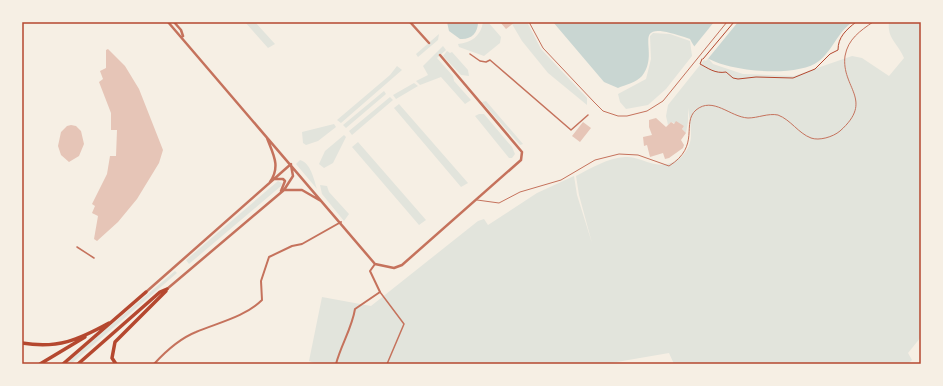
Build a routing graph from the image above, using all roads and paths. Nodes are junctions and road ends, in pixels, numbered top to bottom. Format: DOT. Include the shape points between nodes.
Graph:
graph roads {
  1 [pos="168,22"];
  2 [pos="174,22"];
  3 [pos="410,22"];
  4 [pos="529,22"];
  5 [pos="727,22"];
  6 [pos="734,22"];
  7 [pos="856,22"];
  8 [pos="873,22"];
  9 [pos="183,37"];
  10 [pos="429,43"];
  11 [pos="470,54"];
  12 [pos="440,55"];
  13 [pos="588,115"];
  14 [pos="267,136"];
  15 [pos="291,164"];
  16 [pos="274,179"];
  17 [pos="265,188"];
  18 [pos="284,190"];
  19 [pos="279,195"];
  20 [pos="475,200"];
  21 [pos="326,204"];
  22 [pos="341,222"];
  23 [pos="77,247"];
  24 [pos="94,258"];
  25 [pos="375,264"];
  26 [pos="167,289"];
  27 [pos="146,292"];
  28 [pos="380,292"];
  29 [pos="115,319"];
  30 [pos="93,332"];
  31 [pos="22,343"];
  32 [pos="40,364"];
  33 [pos="63,364"];
  34 [pos="78,364"];
  35 [pos="116,364"];
  36 [pos="154,364"];
  37 [pos="336,364"];
  38 [pos="387,364"];
  1 -- 9 [label="street"];
  2 -- 9 [label="street"];
  3 -- 10 [label="street"];
  4 -- 5 [label="lane" via="543,48 594,102 603,110 618,116 635,115 656,107 663,101"];
  6 -- 7 [label="path" via="700,64 705,69 726,72 738,79 793,78 815,69 830,54 838,50 838,42 843,34"];
  8 -- 20 [label="lane" via="857,33 848,46 845,65 856,105 848,124 837,134 812,138 778,115 740,117 722,108 707,105 693,112 685,152 679,160 669,166 638,155 618,154 595,160 561,180 520,192 499,202"];
  9 -- 14 [label="street"];
  11 -- 13 [label="street" via="480,61 490,60 571,130"];
  12 -- 20 [label="street" via="522,152 521,160"];
  14 -- 15 [label="street"];
  14 -- 17 [label="street" via="277,168"];
  15 -- 16 [label="street"];
  15 -- 18 [label="street" via="293,176"];
  15 -- 21 [label="street"];
  16 -- 17 [label="street"];
  16 -- 19 [label="street" via="285,181"];
  17 -- 27 [label="street"];
  18 -- 19 [label="street"];
  18 -- 21 [label="street" via="302,190"];
  19 -- 26 [label="street"];
  20 -- 25 [label="street" via="402,264 394,268"];
  21 -- 22 [label="street"];
  22 -- 25 [label="street"];
  22 -- 36 [label="street" via="302,244 269,257 261,281 262,300 258,305 194,333"];
  23 -- 24 [label="street"];
  25 -- 28 [label="street" via="370,271"];
  26 -- 34 [label="highway" via="160,292"];
  26 -- 35 [label="highway" via="115,342 112,358"];
  27 -- 29 [label="highway"];
  28 -- 37 [label="street" via="355,309 351,327"];
  28 -- 38 [label="street" via="404,324"];
  29 -- 30 [label="highway"];
  29 -- 33 [label="highway"];
  30 -- 31 [label="highway" via="65,343 42,346"];
  30 -- 32 [label="highway"];
}
